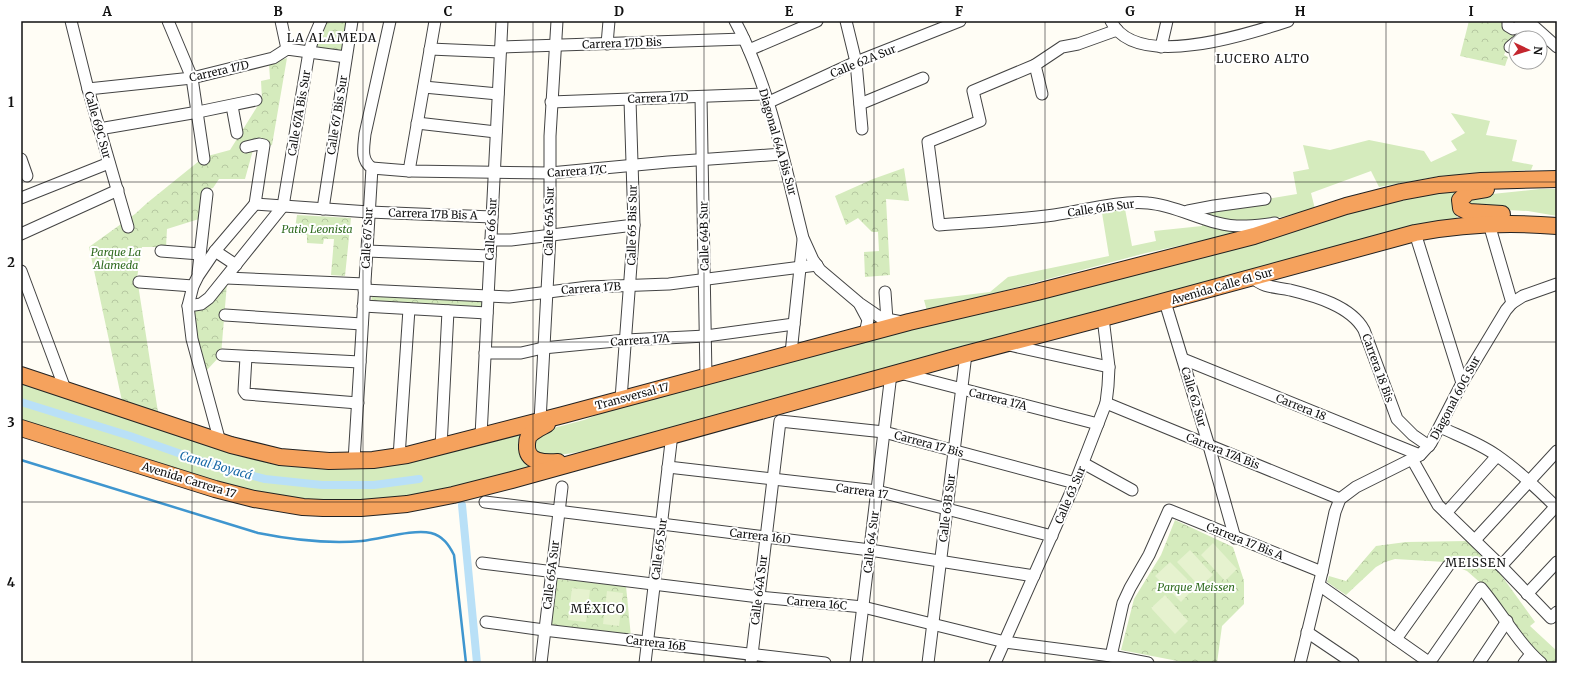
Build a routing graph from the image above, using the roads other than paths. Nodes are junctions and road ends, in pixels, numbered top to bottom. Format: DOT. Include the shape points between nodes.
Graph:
graph roads {
  1 [pos="71,21"];
  2 [pos="168,21"];
  3 [pos="281,21"];
  4 [pos="321,21"];
  5 [pos="352,21"];
  6 [pos="390,21"];
  7 [pos="435,21"];
  8 [pos="502,21"];
  9 [pos="556,21"];
  10 [pos="608,21"];
  11 [pos="734,21"];
  12 [pos="817,21"];
  13 [pos="846,21"];
  14 [pos="960,21"];
  15 [pos="1167,21"];
  16 [pos="1288,21"];
  17 [pos="1508,21"];
  18 [pos="1532,25"];
  19 [pos="1114,26"];
  20 [pos="1527,30"];
  21 [pos="744,39"];
  22 [pos="607,44"];
  23 [pos="554,45"];
  24 [pos="1162,47"];
  25 [pos="1557,47"];
  26 [pos="430,48"];
  27 [pos="287,49"];
  28 [pos="500,50"];
  29 [pos="749,50"];
  30 [pos="310,52"];
  31 [pos="346,57"];
  32 [pos="856,62"];
  33 [pos="1035,65"];
  34 [pos="192,78"];
  35 [pos="923,78"];
  36 [pos="424,86"];
  37 [pos="88,89"];
  38 [pos="498,94"];
  39 [pos="1042,94"];
  40 [pos="701,97"];
  41 [pos="766,98"];
  42 [pos="256,100"];
  43 [pos="630,100"];
  44 [pos="552,102"];
  45 [pos="860,104"];
  46 [pos="232,106"];
  47 [pos="198,112"];
  48 [pos="417,123"];
  49 [pos="99,129"];
  50 [pos="862,129"];
  51 [pos="496,132"];
  52 [pos="237,133"];
  53 [pos="246,148"];
  54 [pos="782,154"];
  55 [pos="21,159"];
  56 [pos="204,159"];
  57 [pos="702,161"];
  58 [pos="109,163"];
  59 [pos="632,166"];
  60 [pos="372,168"];
  61 [pos="409,171"];
  62 [pos="494,173"];
  63 [pos="550,173"];
  64 [pos="27,176"];
  65 [pos="1539,179"];
  66 [pos="1557,179"];
  67 [pos="118,190"];
  68 [pos="207,194"];
  69 [pos="21,198"];
  70 [pos="1265,199"];
  71 [pos="255,204"];
  72 [pos="283,206"];
  73 [pos="323,209"];
  74 [pos="369,212"];
  75 [pos="1187,212"];
  76 [pos="492,217"];
  77 [pos="1308,219"];
  78 [pos="1557,222"];
  79 [pos="1489,224"];
  80 [pos="634,225"];
  81 [pos="1557,226"];
  82 [pos="128,227"];
  83 [pos="1415,233"];
  84 [pos="21,234"];
  85 [pos="550,235"];
  86 [pos="804,238"];
  87 [pos="491,240"];
  88 [pos="161,251"];
  89 [pos="215,251"];
  90 [pos="367,251"];
  91 [pos="200,254"];
  92 [pos="490,256"];
  93 [pos="236,265"];
  94 [pos="817,265"];
  95 [pos="800,267"];
  96 [pos="21,271"];
  97 [pos="1252,277"];
  98 [pos="226,278"];
  99 [pos="704,279"];
  100 [pos="196,281"];
  101 [pos="139,282"];
  102 [pos="1557,284"];
  103 [pos="630,285"];
  104 [pos="365,287"];
  105 [pos="547,291"];
  106 [pos="885,292"];
  107 [pos="488,297"];
  108 [pos="1165,302"];
  109 [pos="859,303"];
  110 [pos="1512,303"];
  111 [pos="188,306"];
  112 [pos="364,306"];
  113 [pos="409,309"];
  114 [pos="448,311"];
  115 [pos="487,313"];
  116 [pos="225,315"];
  117 [pos="1103,318"];
  118 [pos="887,320"];
  119 [pos="909,322"];
  120 [pos="362,324"];
  121 [pos="794,324"];
  122 [pos="865,333"];
  123 [pos="706,336"];
  124 [pos="626,340"];
  125 [pos="1004,344"];
  126 [pos="543,348"];
  127 [pos="485,353"];
  128 [pos="791,353"];
  129 [pos="966,354"];
  130 [pos="222,355"];
  131 [pos="246,358"];
  132 [pos="1182,359"];
  133 [pos="360,362"];
  134 [pos="1109,367"];
  135 [pos="894,373"];
  136 [pos="21,375"];
  137 [pos="706,376"];
  138 [pos="1462,383"];
  139 [pos="962,389"];
  140 [pos="65,390"];
  141 [pos="621,399"];
  142 [pos="358,403"];
  143 [pos="1106,403"];
  144 [pos="563,415"];
  145 [pos="540,421"];
  146 [pos="780,422"];
  147 [pos="1098,424"];
  148 [pos="1440,427"];
  149 [pos="21,428"];
  150 [pos="884,432"];
  151 [pos="672,434"];
  152 [pos="481,436"];
  153 [pos="220,442"];
  154 [pos="1209,446"];
  155 [pos="1429,446"];
  156 [pos="441,447"];
  157 [pos="954,451"];
  158 [pos="1557,451"];
  159 [pos="399,456"];
  160 [pos="1497,456"];
  161 [pos="1416,457"];
  162 [pos="584,460"];
  163 [pos="354,461"];
  164 [pos="1083,463"];
  165 [pos="668,467"];
  166 [pos="773,480"];
  167 [pos="1529,481"];
  168 [pos="1075,483"];
  169 [pos="562,487"];
  170 [pos="1132,490"];
  171 [pos="877,491"];
  172 [pos="1340,499"];
  173 [pos="485,502"];
  174 [pos="1556,506"];
  175 [pos="947,509"];
  176 [pos="560,512"];
  177 [pos="1446,513"];
  178 [pos="662,524"];
  179 [pos="1052,536"];
  180 [pos="766,537"];
  181 [pos="1235,538"];
  182 [pos="1475,540"];
  183 [pos="870,550"];
  184 [pos="941,561"];
  185 [pos="482,562"];
  186 [pos="1557,562"];
  187 [pos="1448,566"];
  188 [pos="1501,566"];
  189 [pos="552,572"];
  190 [pos="1322,572"];
  191 [pos="1034,576"];
  192 [pos="655,584"];
  193 [pos="1319,585"];
  194 [pos="1527,594"];
  195 [pos="759,597"];
  196 [pos="862,607"];
  197 [pos="1554,615"];
  198 [pos="486,622"];
  199 [pos="1507,622"];
  200 [pos="933,624"];
  201 [pos="544,630"];
  202 [pos="1307,632"];
  203 [pos="1396,639"];
  204 [pos="648,642"];
  205 [pos="1005,642"];
  206 [pos="1111,656"];
  207 [pos="1527,658"];
  208 [pos="751,659"];
  209 [pos="541,663"];
  210 [pos="645,663"];
  211 [pos="825,663"];
  212 [pos="856,663"];
  213 [pos="928,663"];
  214 [pos="995,663"];
  215 [pos="1148,663"];
  216 [pos="1300,663"];
  217 [pos="1353,663"];
  218 [pos="1429,663"];
  219 [pos="1479,663"];
  220 [pos="1541,663"];
  1 -- 37 [label="street, Calle 69C Sur"];
  2 -- 34 [label="street"];
  3 -- 27 [label="street"];
  4 -- 30 [label="street, Calle 67A Bis Sur"];
  5 -- 31 [label="street, Calle 67 Bis Sur"];
  6 -- 60 [label="street, Calle 67 Sur" via="365,134 365,160"];
  7 -- 26 [label="street"];
  8 -- 28 [label="street, Calle 66 Sur"];
  9 -- 23 [label="street, Calle 65A Sur"];
  10 -- 22 [label="street"];
  11 -- 21 [label="street, Diagonal 64A Bis Sur"];
  12 -- 29 [label="street"];
  13 -- 32 [label="street"];
  14 -- 32 [label="street, Calle 62A Sur"];
  15 -- 24 [label="street"];
  16 -- 24 [label="street" via="1240,35"];
  17 -- 18 [label="street" via="1508,26 1514,29 1524,22"];
  18 -- 20 [label="street"];
  18 -- 25 [label="street"];
  19 -- 24 [label="street" via="1126,37"];
  19 -- 33 [label="street" via="1078,44 1062,47"];
  21 -- 22 [label="street, Carrera 17D Bis"];
  21 -- 29 [label="street, Diagonal 64A Bis Sur"];
  22 -- 23 [label="street, Carrera 17D Bis"];
  23 -- 28 [label="street, Carrera 17D Bis"];
  23 -- 44 [label="street, Calle 65A Sur"];
  26 -- 28 [label="street, Carrera 17D Bis"];
  26 -- 36 [label="street"];
  27 -- 30 [label="street"];
  27 -- 34 [label="street, Carrera 17D" via="273,58"];
  28 -- 38 [label="street, Calle 66 Sur"];
  29 -- 41 [label="street, Diagonal 64A Bis Sur"];
  30 -- 31 [label="street"];
  30 -- 72 [label="street, Calle 67A Bis Sur"];
  31 -- 73 [label="street, Calle 67 Bis Sur"];
  32 -- 41 [label="street, Calle 62A Sur"];
  32 -- 45 [label="street"];
  33 -- 39 [label="street"];
  33 -- 75 [label="street, Calle 61B Sur" via="973,91 980,121 928,142 939,225 1054,215 1130,203 1147,203"];
  34 -- 37 [label="street, Carrera 17D"];
  34 -- 47 [label="street"];
  35 -- 45 [label="street"];
  36 -- 38 [label="street"];
  36 -- 48 [label="street"];
  37 -- 49 [label="street, Calle 69C Sur"];
  38 -- 51 [label="street, Calle 66 Sur"];
  40 -- 41 [label="street, Carrera 17D"];
  40 -- 43 [label="street, Carrera 17D"];
  40 -- 57 [label="street, Calle 64B Sur"];
  41 -- 54 [label="street, Diagonal 64A Bis Sur"];
  42 -- 46 [label="street"];
  43 -- 44 [label="street, Carrera 17D"];
  43 -- 59 [label="street, Calle 65 Bis Sur"];
  44 -- 63 [label="street, Calle 65A Sur"];
  45 -- 50 [label="street"];
  46 -- 47 [label="street"];
  46 -- 52 [label="street"];
  47 -- 49 [label="street"];
  47 -- 56 [label="street"];
  48 -- 51 [label="street"];
  48 -- 61 [label="street"];
  49 -- 58 [label="street, Calle 69C Sur"];
  51 -- 62 [label="street, Calle 66 Sur"];
  53 -- 71 [label="street" via="259,144 264,146"];
  54 -- 57 [label="street, Carrera 17C"];
  54 -- 86 [label="street, Diagonal 64A Bis Sur"];
  55 -- 64 [label="street"];
  57 -- 59 [label="street, Carrera 17C"];
  57 -- 99 [label="street, Calle 64B Sur"];
  58 -- 67 [label="street, Calle 69C Sur"];
  58 -- 69 [label="street"];
  59 -- 63 [label="street, Carrera 17C"];
  59 -- 80 [label="street, Calle 65 Bis Sur"];
  60 -- 61 [label="street, Carrera 17C"];
  60 -- 74 [label="street, Calle 67 Sur"];
  61 -- 62 [label="street, Carrera 17C"];
  62 -- 63 [label="street, Carrera 17C"];
  62 -- 76 [label="street, Calle 66 Sur"];
  63 -- 85 [label="street, Calle 65A Sur"];
  65 -- 66 [label="highway"];
  65 -- 77 [label="highway" via="1481,181 1421,188 1352,204"];
  65 -- 78 [label="highway" via="1468,192 1462,196 1460,204 1463,210 1469,212 1523,215"];
  67 -- 82 [label="street, Calle 69C Sur"];
  67 -- 84 [label="street"];
  68 -- 91 [label="street"];
  70 -- 75 [label="street"];
  71 -- 72 [label="street, Carrera 17B Bis A"];
  71 -- 89 [label="street"];
  72 -- 73 [label="street, Carrera 17B Bis A"];
  72 -- 93 [label="street"];
  73 -- 74 [label="street, Carrera 17B Bis A"];
  74 -- 76 [label="street, Carrera 17B Bis A"];
  74 -- 90 [label="street, Calle 67 Sur"];
  75 -- 77 [label="street, Calle 61B Sur" via="1217,223 1238,226"];
  76 -- 87 [label="street, Calle 66 Sur"];
  77 -- 119 [label="highway" via="1254,236 1049,289"];
  79 -- 81 [label="highway, Avenida Calle 61 Sur"];
  79 -- 83 [label="highway, Avenida Calle 61 Sur"];
  79 -- 110 [label="street"];
  80 -- 85 [label="street"];
  80 -- 103 [label="street, Calle 65 Bis Sur"];
  83 -- 97 [label="highway, Avenida Calle 61 Sur"];
  83 -- 138 [label="street"];
  85 -- 87 [label="street"];
  85 -- 105 [label="street, Calle 65A Sur"];
  86 -- 94 [label="street, Diagonal 64A Bis Sur"];
  86 -- 95 [label="street"];
  87 -- 92 [label="street, Calle 66 Sur"];
  88 -- 91 [label="street"];
  89 -- 93 [label="street"];
  89 -- 100 [label="street"];
  90 -- 92 [label="street"];
  90 -- 104 [label="street, Calle 67 Sur"];
  91 -- 100 [label="street"];
  92 -- 107 [label="street, Calle 66 Sur"];
  93 -- 98 [label="street"];
  94 -- 95 [label="street, Carrera 17B"];
  94 -- 109 [label="street, Diagonal 64A Bis Sur"];
  95 -- 99 [label="street, Carrera 17B"];
  95 -- 121 [label="street"];
  96 -- 140 [label="street"];
  97 -- 108 [label="highway, Avenida Calle 61 Sur"];
  97 -- 155 [label="street, Carrera 18 Bis" via="1262,285 1329,303 1359,321 1397,419"];
  98 -- 104 [label="street, Carrera 17B"];
  98 -- 111 [label="street" via="206,302"];
  99 -- 103 [label="street, Carrera 17B" via="669,284"];
  99 -- 123 [label="street, Calle 64B Sur"];
  100 -- 101 [label="street"];
  100 -- 111 [label="street"];
  102 -- 110 [label="street, Diagonal 60G Sur" via="1523,296"];
  103 -- 105 [label="street, Carrera 17B"];
  103 -- 124 [label="street, Calle 65 Bis Sur"];
  104 -- 107 [label="street, Carrera 17B"];
  104 -- 112 [label="street, Calle 67 Sur"];
  105 -- 107 [label="street, Carrera 17B" via="509,297"];
  105 -- 126 [label="street, Calle 65A Sur"];
  106 -- 118 [label="street"];
  107 -- 115 [label="street, Calle 66 Sur"];
  108 -- 117 [label="highway, Avenida Calle 61 Sur"];
  108 -- 132 [label="street, Calle 62 Sur"];
  109 -- 118 [label="street, Diagonal 64A Bis Sur"];
  109 -- 122 [label="street" via="868,320"];
  110 -- 138 [label="street, Diagonal 60G Sur" via="1500,318"];
  111 -- 153 [label="street" via="192,339"];
  112 -- 113 [label="street"];
  112 -- 120 [label="street, Calle 67 Sur"];
  113 -- 114 [label="street"];
  113 -- 159 [label="street"];
  114 -- 115 [label="street"];
  114 -- 156 [label="street"];
  115 -- 127 [label="street, Calle 66 Sur"];
  116 -- 120 [label="street"];
  117 -- 125 [label="highway, Avenida Calle 61 Sur"];
  117 -- 134 [label="street, Calle 63 Sur"];
  118 -- 119 [label="street"];
  119 -- 122 [label="highway, Transversal 17"];
  120 -- 133 [label="street, Calle 67 Sur"];
  121 -- 123 [label="street, Carrera 17A"];
  121 -- 128 [label="street"];
  122 -- 128 [label="highway, Transversal 17"];
  123 -- 124 [label="street, Carrera 17A"];
  123 -- 137 [label="street, Calle 64B Sur"];
  124 -- 126 [label="street, Carrera 17A"];
  124 -- 141 [label="street, Calle 65 Bis Sur"];
  125 -- 129 [label="highway, Avenida Calle 61 Sur"];
  125 -- 134 [label="street"];
  126 -- 127 [label="street, Carrera 17A" via="521,353"];
  126 -- 145 [label="street, Calle 65A Sur"];
  127 -- 152 [label="street, Calle 66 Sur"];
  128 -- 137 [label="highway, Transversal 17"];
  129 -- 135 [label="highway, Avenida Calle 61 Sur"];
  129 -- 139 [label="street, Calle 63B Sur"];
  130 -- 131 [label="street"];
  131 -- 133 [label="street"];
  131 -- 142 [label="street" via="245,393"];
  132 -- 154 [label="street, Calle 62 Sur"];
  132 -- 161 [label="street, Carrera 18"];
  133 -- 142 [label="street, Calle 67 Sur"];
  134 -- 143 [label="street, Calle 63 Sur"];
  135 -- 139 [label="street, Carrera 17A"];
  135 -- 150 [label="street, Calle 64 Sur"];
  135 -- 151 [label="highway"];
  136 -- 140 [label="highway"];
  137 -- 141 [label="highway, Transversal 17"];
  138 -- 148 [label="street, Diagonal 60G Sur"];
  139 -- 147 [label="street, Carrera 17A"];
  139 -- 157 [label="street, Calle 63B Sur"];
  140 -- 153 [label="highway"];
  141 -- 144 [label="highway, Transversal 17"];
  142 -- 163 [label="street, Calle 67 Sur"];
  143 -- 147 [label="street, Calle 63 Sur"];
  143 -- 154 [label="street, Carrera 17A Bis"];
  144 -- 145 [label="highway, Transversal 17"];
  144 -- 162 [label="highway" via="530,434 527,447 529,456 542,462"];
  145 -- 152 [label="highway, Transversal 17"];
  146 -- 150 [label="street, Carrera 17 Bis"];
  146 -- 166 [label="street, Calle 64A Sur"];
  147 -- 164 [label="street, Calle 63 Sur"];
  148 -- 155 [label="street, Diagonal 60G Sur"];
  148 -- 160 [label="street"];
  149 -- 162 [label="highway, Avenida Carrera 17" via="215,489 303,507 361,508 407,504 454,495"];
  150 -- 157 [label="street, Carrera 17 Bis"];
  150 -- 171 [label="street, Calle 64 Sur"];
  151 -- 162 [label="highway"];
  151 -- 165 [label="street, Calle 65 Sur"];
  152 -- 156 [label="highway, Transversal 17"];
  153 -- 163 [label="highway" via="280,456"];
  154 -- 172 [label="street, Carrera 17A Bis"];
  154 -- 181 [label="street, Calle 62 Sur"];
  155 -- 161 [label="street, Diagonal 60G Sur"];
  156 -- 159 [label="highway, Transversal 17"];
  157 -- 168 [label="street, Carrera 17 Bis"];
  157 -- 175 [label="street, Calle 63B Sur"];
  158 -- 167 [label="street"];
  159 -- 163 [label="highway, Transversal 17"];
  160 -- 167 [label="street"];
  160 -- 177 [label="street"];
  161 -- 172 [label="street, Diagonal 60G Sur" via="1356,487"];
  161 -- 177 [label="street" via="1435,501"];
  164 -- 168 [label="street, Calle 63 Sur"];
  164 -- 170 [label="street"];
  165 -- 166 [label="street, Carrera 17"];
  165 -- 178 [label="street, Calle 65 Sur"];
  166 -- 171 [label="street, Carrera 17"];
  166 -- 180 [label="street, Calle 64A Sur"];
  167 -- 174 [label="street"];
  167 -- 182 [label="street"];
  168 -- 179 [label="street, Calle 63 Sur"];
  169 -- 176 [label="street, Calle 65A Sur"];
  171 -- 175 [label="street, Carrera 17"];
  171 -- 183 [label="street, Calle 64 Sur"];
  172 -- 190 [label="street"];
  173 -- 176 [label="street, Carrera 16D"];
  174 -- 188 [label="street"];
  175 -- 179 [label="street, Carrera 17"];
  175 -- 184 [label="street, Calle 63B Sur"];
  176 -- 178 [label="street, Carrera 16D"];
  176 -- 189 [label="street, Calle 65A Sur"];
  177 -- 182 [label="street"];
  178 -- 180 [label="street, Carrera 16D"];
  178 -- 192 [label="street, Calle 65 Sur"];
  179 -- 191 [label="street, Calle 63 Sur"];
  180 -- 183 [label="street, Carrera 16D"];
  180 -- 195 [label="street, Calle 64A Sur"];
  181 -- 190 [label="street, Carrera 17 Bis A"];
  181 -- 206 [label="street, Carrera 17 Bis A" via="1168,510 1149,555 1123,603"];
  182 -- 188 [label="street"];
  183 -- 184 [label="street, Carrera 16D"];
  183 -- 196 [label="street, Calle 64 Sur"];
  184 -- 191 [label="street, Carrera 16D"];
  184 -- 200 [label="street, Calle 63B Sur"];
  185 -- 189 [label="street, Carrera 16C"];
  186 -- 194 [label="street"];
  187 -- 203 [label="street"];
  188 -- 194 [label="street"];
  189 -- 192 [label="street, Carrera 16C"];
  189 -- 201 [label="street, Calle 65A Sur"];
  190 -- 193 [label="street"];
  191 -- 205 [label="street, Calle 63 Sur"];
  192 -- 195 [label="street, Carrera 16C"];
  192 -- 204 [label="street, Calle 65 Sur"];
  193 -- 202 [label="street"];
  193 -- 203 [label="street"];
  194 -- 197 [label="street"];
  195 -- 196 [label="street, Carrera 16C"];
  195 -- 208 [label="street, Calle 64A Sur"];
  196 -- 200 [label="street, Carrera 16C"];
  196 -- 212 [label="street, Calle 64 Sur"];
  198 -- 201 [label="street, Carrera 16B"];
  199 -- 207 [label="street"];
  199 -- 218 [label="street" via="1480,588"];
  199 -- 219 [label="street"];
  200 -- 205 [label="street, Carrera 16C"];
  200 -- 213 [label="street, Calle 63B Sur"];
  201 -- 204 [label="street, Carrera 16B"];
  201 -- 209 [label="street, Calle 65A Sur"];
  202 -- 216 [label="street"];
  202 -- 217 [label="street"];
  203 -- 218 [label="street"];
  204 -- 208 [label="street, Carrera 16B"];
  204 -- 210 [label="street, Calle 65 Sur"];
  205 -- 206 [label="street, Carrera 16C"];
  205 -- 214 [label="street, Calle 63 Sur"];
  206 -- 215 [label="street, Carrera 16C"];
  207 -- 220 [label="street"];
  208 -- 211 [label="street, Carrera 16B"];
}
